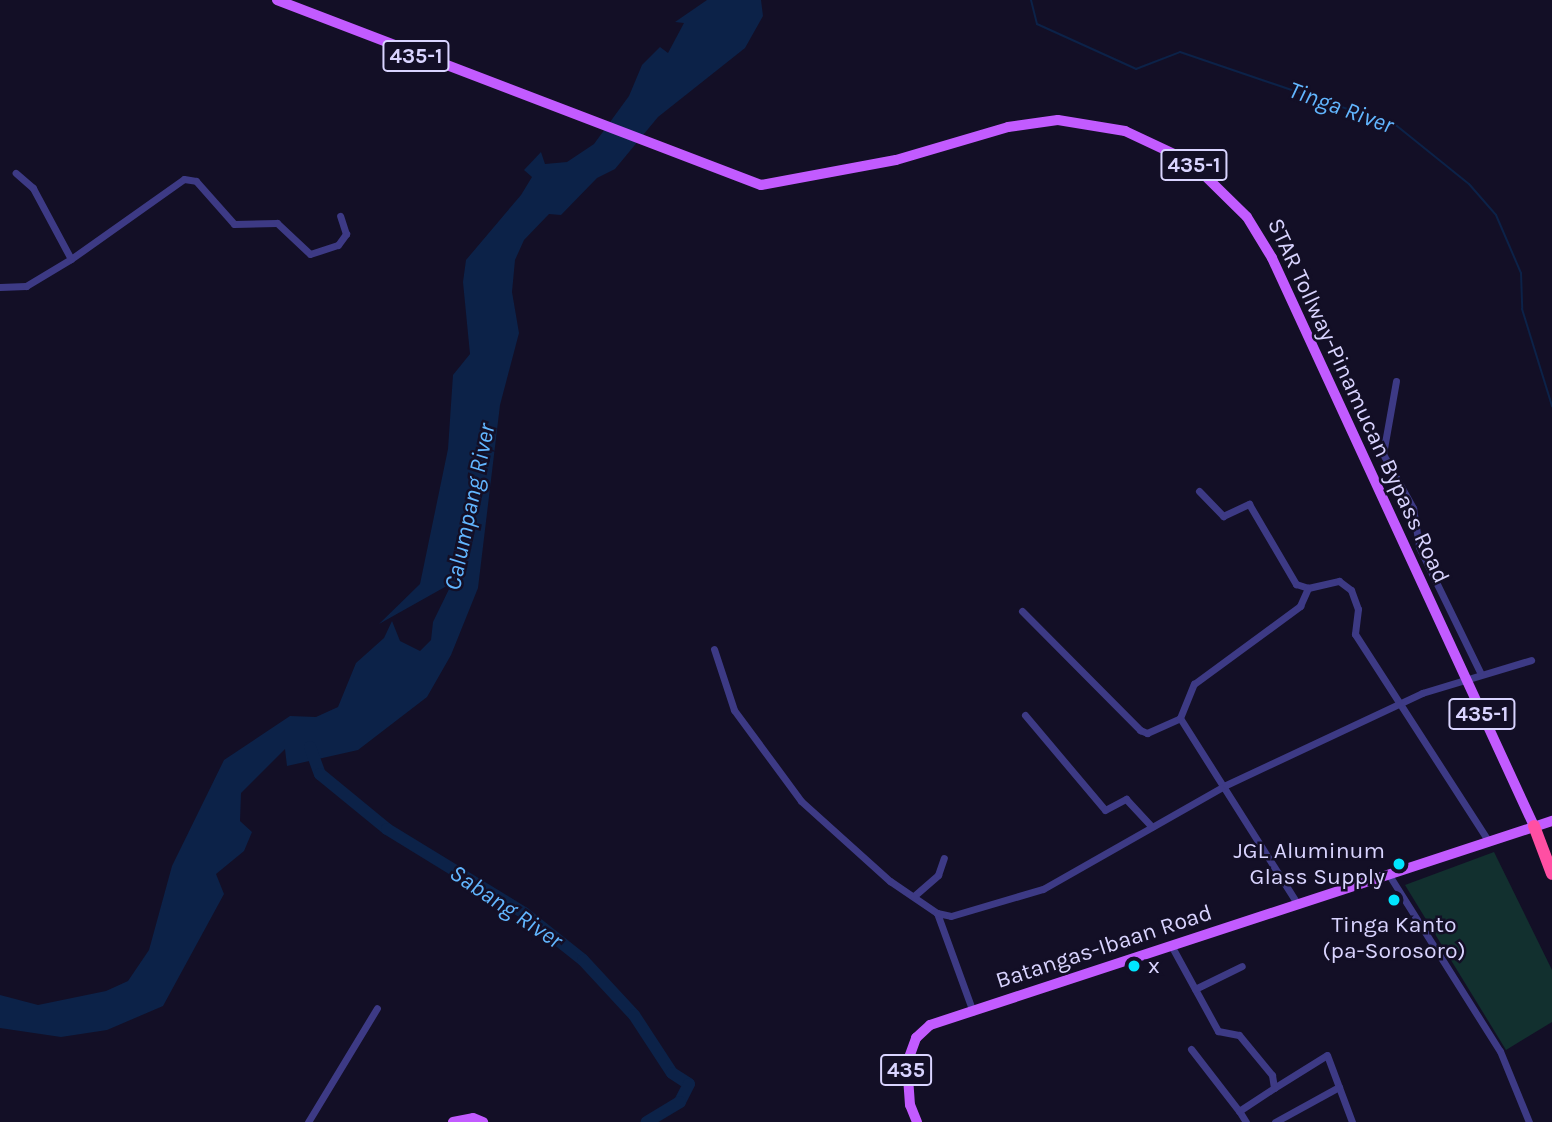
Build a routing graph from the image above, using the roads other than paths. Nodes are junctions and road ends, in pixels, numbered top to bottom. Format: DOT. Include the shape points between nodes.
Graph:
graph roads {
  1 [pos="277,0"];
  2 [pos="16,173"];
  3 [pos="340,216"];
  4 [pos="71,259"];
  5 [pos="0,287"];
  6 [pos="1396,381"];
  7 [pos="1199,491"];
  8 [pos="1308,588"];
  9 [pos="1022,611"];
  10 [pos="714,649"];
  11 [pos="1531,660"];
  12 [pos="1481,674"];
  13 [pos="1465,678"];
  14 [pos="1402,703"];
  15 [pos="1025,715"];
  16 [pos="1180,718"];
  17 [pos="1226,785"];
  18 [pos="1552,821"];
  19 [pos="1534,826"];
  20 [pos="1152,827"];
  21 [pos="1489,842"];
  22 [pos="944,858"];
  23 [pos="1552,861"];
  24 [pos="1552,874"];
  25 [pos="1390,875"];
  26 [pos="914,895"];
  27 [pos="1298,905"];
  28 [pos="937,913"];
  29 [pos="1172,947"];
  30 [pos="1242,966"];
  31 [pos="1195,989"];
  32 [pos="377,1008"];
  33 [pos="973,1012"];
  34 [pos="1191,1049"];
  35 [pos="1339,1087"];
  36 [pos="1274,1088"];
  37 [pos="1239,1111"];
  38 [pos="308,1122"];
  39 [pos="453,1122"];
  40 [pos="483,1122"];
  41 [pos="917,1122"];
  42 [pos="1246,1122"];
  43 [pos="1275,1122"];
  44 [pos="1352,1122"];
  45 [pos="1529,1122"];
  1 -- 13 [label="main road, STAR Tollway-Pinamucan Bypass Road / 435-1" via="761,185 781,185 1058,120 1125,131 1191,162 1247,217 1272,258"];
  2 -- 4 [label="street" via="33,188"];
  3 -- 4 [label="street" via="346,234 338,245 310,254 277,223 234,224 196,181 184,179"];
  4 -- 5 [label="street" via="26,286"];
  6 -- 12 [label="street" via="1383,454 1413,508 1419,547"];
  7 -- 8 [label="street" via="1223,516 1250,504 1293,581"];
  8 -- 14 [label="street" via="1331,580 1351,590 1358,609 1355,634"];
  8 -- 16 [label="street" via="1300,606 1194,684"];
  9 -- 16 [label="street" via="1140,730 1147,733"];
  10 -- 26 [label="street" via="734,710 772,765 815,816"];
  11 -- 12 [label="street"];
  12 -- 13 [label="street"];
  13 -- 14 [label="street"];
  13 -- 19 [label="main road, STAR Tollway-Pinamucan Bypass Road / 435-1"];
  14 -- 17 [label="street"];
  14 -- 21 [label="street"];
  15 -- 20 [label="street" via="1105,810 1126,799"];
  16 -- 17 [label="street"];
  17 -- 20 [label="street"];
  17 -- 27 [label="street"];
  18 -- 19 [label="main road, Batangas-Ibaan Road / 435"];
  19 -- 21 [label="main road, Batangas-Ibaan Road / 435"];
  19 -- 23 [label="highway"];
  19 -- 24 [label="highway"];
  20 -- 28 [label="street" via="1043,889 951,916"];
  21 -- 25 [label="main road, Batangas-Ibaan Road / 435"];
  22 -- 26 [label="street" via="938,875"];
  25 -- 27 [label="main road, Batangas-Ibaan Road / 435"];
  25 -- 45 [label="street" via="1500,1051"];
  26 -- 28 [label="street"];
  27 -- 29 [label="main road, Batangas-Ibaan Road / 435"];
  28 -- 33 [label="street"];
  29 -- 31 [label="street"];
  29 -- 33 [label="main road, Batangas-Ibaan Road / 435"];
  30 -- 31 [label="street"];
  31 -- 36 [label="street" via="1218,1031 1239,1035 1258,1055"];
  32 -- 38 [label="street"];
  33 -- 41 [label="main road, Batangas-Ibaan Road / 435" via="930,1026 912,1045 906,1080"];
  34 -- 37 [label="street"];
  35 -- 36 [label="street" via="1327,1055"];
  35 -- 43 [label="street"];
  35 -- 44 [label="street"];
  36 -- 37 [label="street"];
  37 -- 42 [label="street"];
  39 -- 40 [label="main road"];
}
